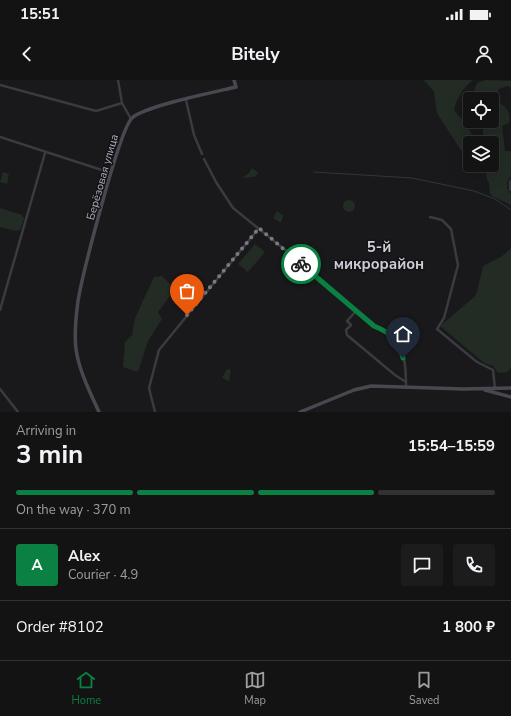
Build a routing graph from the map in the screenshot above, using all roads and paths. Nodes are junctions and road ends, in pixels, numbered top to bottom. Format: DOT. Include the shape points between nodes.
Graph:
graph roads {
  1 [pos="118,80"];
  2 [pos="234,80"];
  3 [pos="0,85"];
  4 [pos="186,100"];
  5 [pos="122,102"];
  6 [pos="131,119"];
  7 [pos="0,137"];
  8 [pos="45,153"];
  9 [pos="202,154"];
  10 [pos="204,159"];
  11 [pos="111,173"];
  12 [pos="430,218"];
  13 [pos="259,228"];
  14 [pos="0,310"];
  15 [pos="356,311"];
  16 [pos="406,384"];
  17 [pos="495,388"];
  18 [pos="511,388"];
  19 [pos="0,389"];
  20 [pos="482,389"];
  21 [pos="496,393"];
  22 [pos="511,397"];
  23 [pos="18,412"];
  24 [pos="99,412"];
  25 [pos="155,412"];
  26 [pos="300,412"];
  1 -- 5 [label="street"];
  2 -- 4 [label="street" via="236,87"];
  3 -- 5 [label="street" via="96,111"];
  4 -- 6 [label="street" via="149,109"];
  4 -- 9 [label="street" via="194,135"];
  5 -- 6 [label="street"];
  6 -- 11 [label="street, Берёзовая улица"];
  7 -- 8 [label="street"];
  8 -- 11 [label="street"];
  8 -- 14 [label="street"];
  10 -- 13 [label="street" via="234,208"];
  11 -- 24 [label="street, Берёзовая улица" via="79,299 76,350"];
  12 -- 17 [label="street" via="442,220 451,229 458,265 444,318 437,329 477,362 491,368 494,372"];
  13 -- 15 [label="street"];
  13 -- 25 [label="street" via="159,350 149,388"];
  15 -- 16 [label="street" via="374,326 385,330 400,344"];
  15 -- 16 [label="street" via="347,321 350,325 346,330 347,336"];
  16 -- 20 [label="street"];
  16 -- 26 [label="street" via="366,386"];
  17 -- 18 [label="street"];
  17 -- 20 [label="street"];
  17 -- 21 [label="street"];
  19 -- 23 [label="street"];
  20 -- 21 [label="street"];
  21 -- 22 [label="street"];
}
